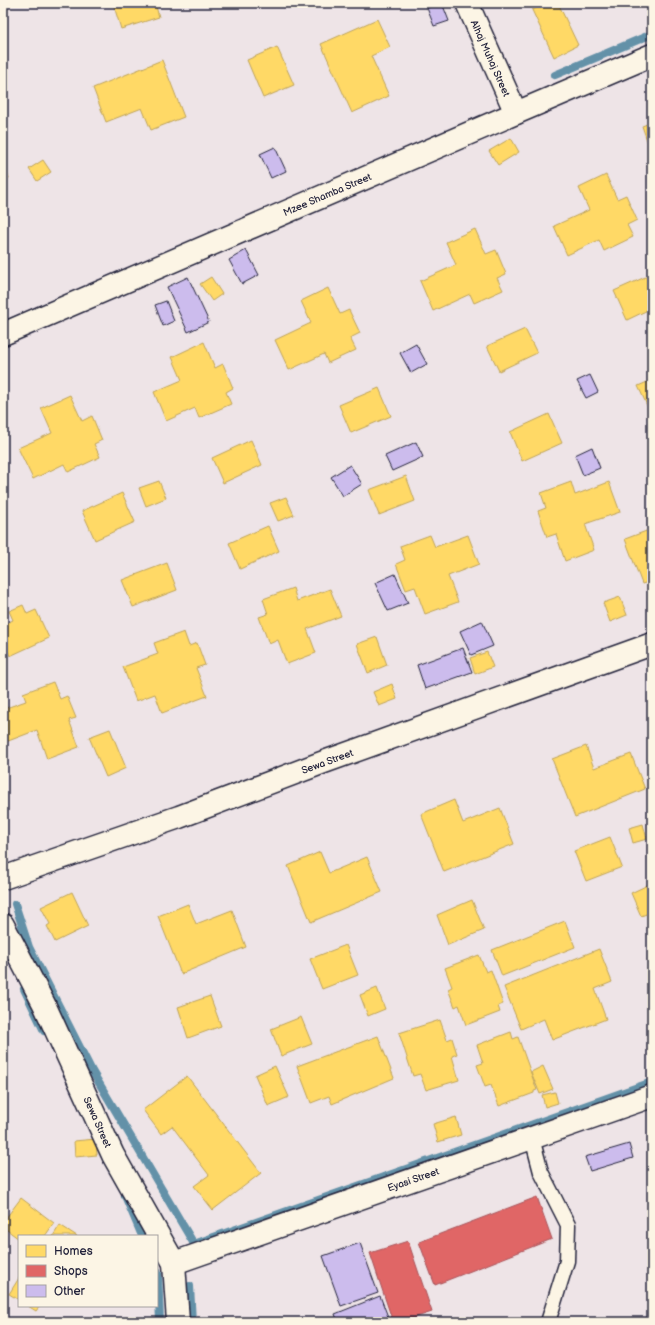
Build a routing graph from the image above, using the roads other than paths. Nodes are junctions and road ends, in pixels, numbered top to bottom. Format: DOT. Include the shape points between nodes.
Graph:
graph roads {
  1 [pos="467,3"];
  2 [pos="652,55"];
  3 [pos="516,113"];
  4 [pos="3,334"];
  5 [pos="652,644"];
  6 [pos="3,878"];
  7 [pos="3,925"];
  8 [pos="652,1096"];
  9 [pos="532,1138"];
  10 [pos="174,1263"];
  11 [pos="178,1322"];
  12 [pos="548,1322"];
  1 -- 3 [label="street, Alhaj Muhaj Street"];
  2 -- 3 [label="street, Mzee Shamba Street"];
  3 -- 4 [label="street, Mzee Shamba Street"];
  5 -- 6 [label="street, Sewa Street" via="179,817"];
  7 -- 10 [label="street, Sewa Street" via="44,1004 113,1155"];
  8 -- 9 [label="street, Eyasi Street"];
  9 -- 10 [label="street, Eyasi Street"];
  9 -- 12 [label="lane" via="541,1172 568,1224 567,1261"];
  10 -- 11 [label="street, Sewa Street"];
}
